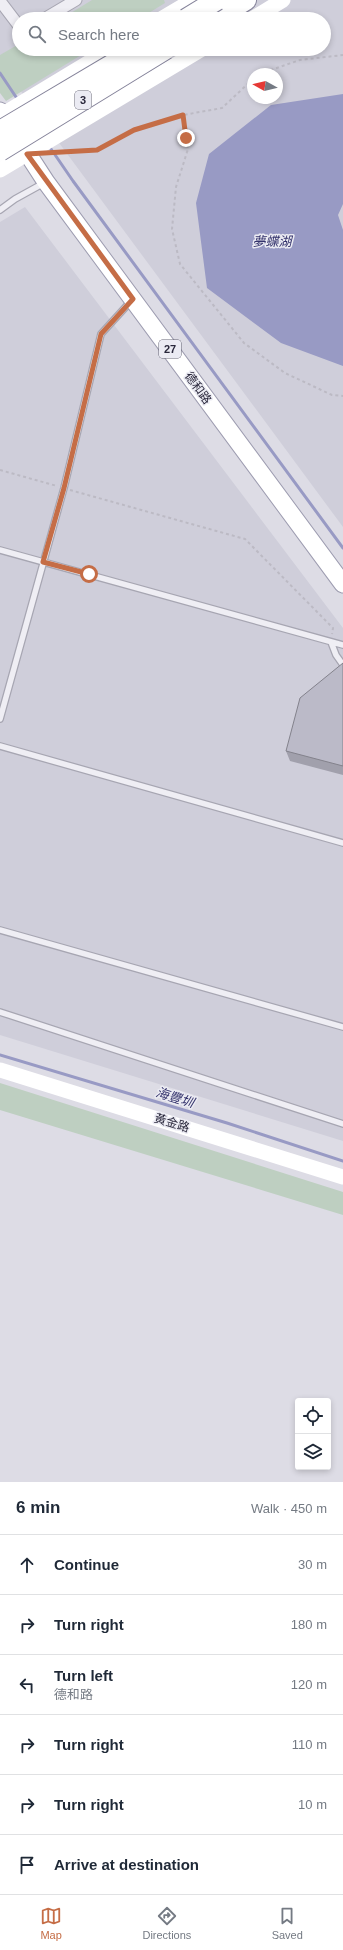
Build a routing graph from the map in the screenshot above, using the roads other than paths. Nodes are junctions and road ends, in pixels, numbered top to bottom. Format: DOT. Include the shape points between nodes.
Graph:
graph roads {
  1 [pos="76,0"];
  2 [pos="217,0"];
  3 [pos="246,0"];
  4 [pos="283,0"];
  5 [pos="0,1"];
  6 [pos="187,6"];
  7 [pos="56,12"];
  8 [pos="175,12"];
  9 [pos="226,12"];
  10 [pos="263,12"];
  11 [pos="12,17"];
  12 [pos="100,56"];
  13 [pos="124,56"];
  14 [pos="155,56"];
  15 [pos="190,56"];
  16 [pos="1,118"];
  17 [pos="0,151"];
  18 [pos="27,154"];
  19 [pos="0,170"];
  20 [pos="46,182"];
  21 [pos="0,210"];
  22 [pos="133,299"];
  23 [pos="0,550"];
  24 [pos="43,562"];
  25 [pos="343,584"];
  26 [pos="331,642"];
  27 [pos="343,646"];
  28 [pos="343,665"];
  29 [pos="0,719"];
  30 [pos="0,746"];
  31 [pos="343,843"];
  32 [pos="0,930"];
  33 [pos="0,1012"];
  34 [pos="343,1027"];
  35 [pos="0,1070"];
  36 [pos="343,1124"];
  37 [pos="343,1177"];
  1 -- 7 [label="street"];
  2 -- 6 [label="highway, bridge"];
  3 -- 9 [label="highway"];
  4 -- 10 [label="main road"];
  5 -- 11 [label="street"];
  6 -- 8 [label="main road"];
  12 -- 16 [label="main road"];
  13 -- 16 [label="highway, 3, bridge"];
  14 -- 17 [label="highway, 3, bridge"];
  15 -- 18 [label="main road"];
  16 -- 18 [label="main road, 德和路 / 27"];
  18 -- 19 [label="main road"];
  18 -- 20 [label="main road, 德和路 / 27"];
  20 -- 21 [label="lane"];
  20 -- 22 [label="main road, 德和路 / 27"];
  22 -- 24 [label="lane" via="101,334 64,488"];
  22 -- 25 [label="main road, 德和路 / 27"];
  23 -- 24 [label="lane"];
  24 -- 26 [label="lane"];
  24 -- 29 [label="lane"];
  26 -- 27 [label="lane"];
  26 -- 28 [label="lane"];
  30 -- 31 [label="lane"];
  32 -- 34 [label="lane"];
  33 -- 36 [label="lane"];
  35 -- 37 [label="main road, 黃金路"];
}
